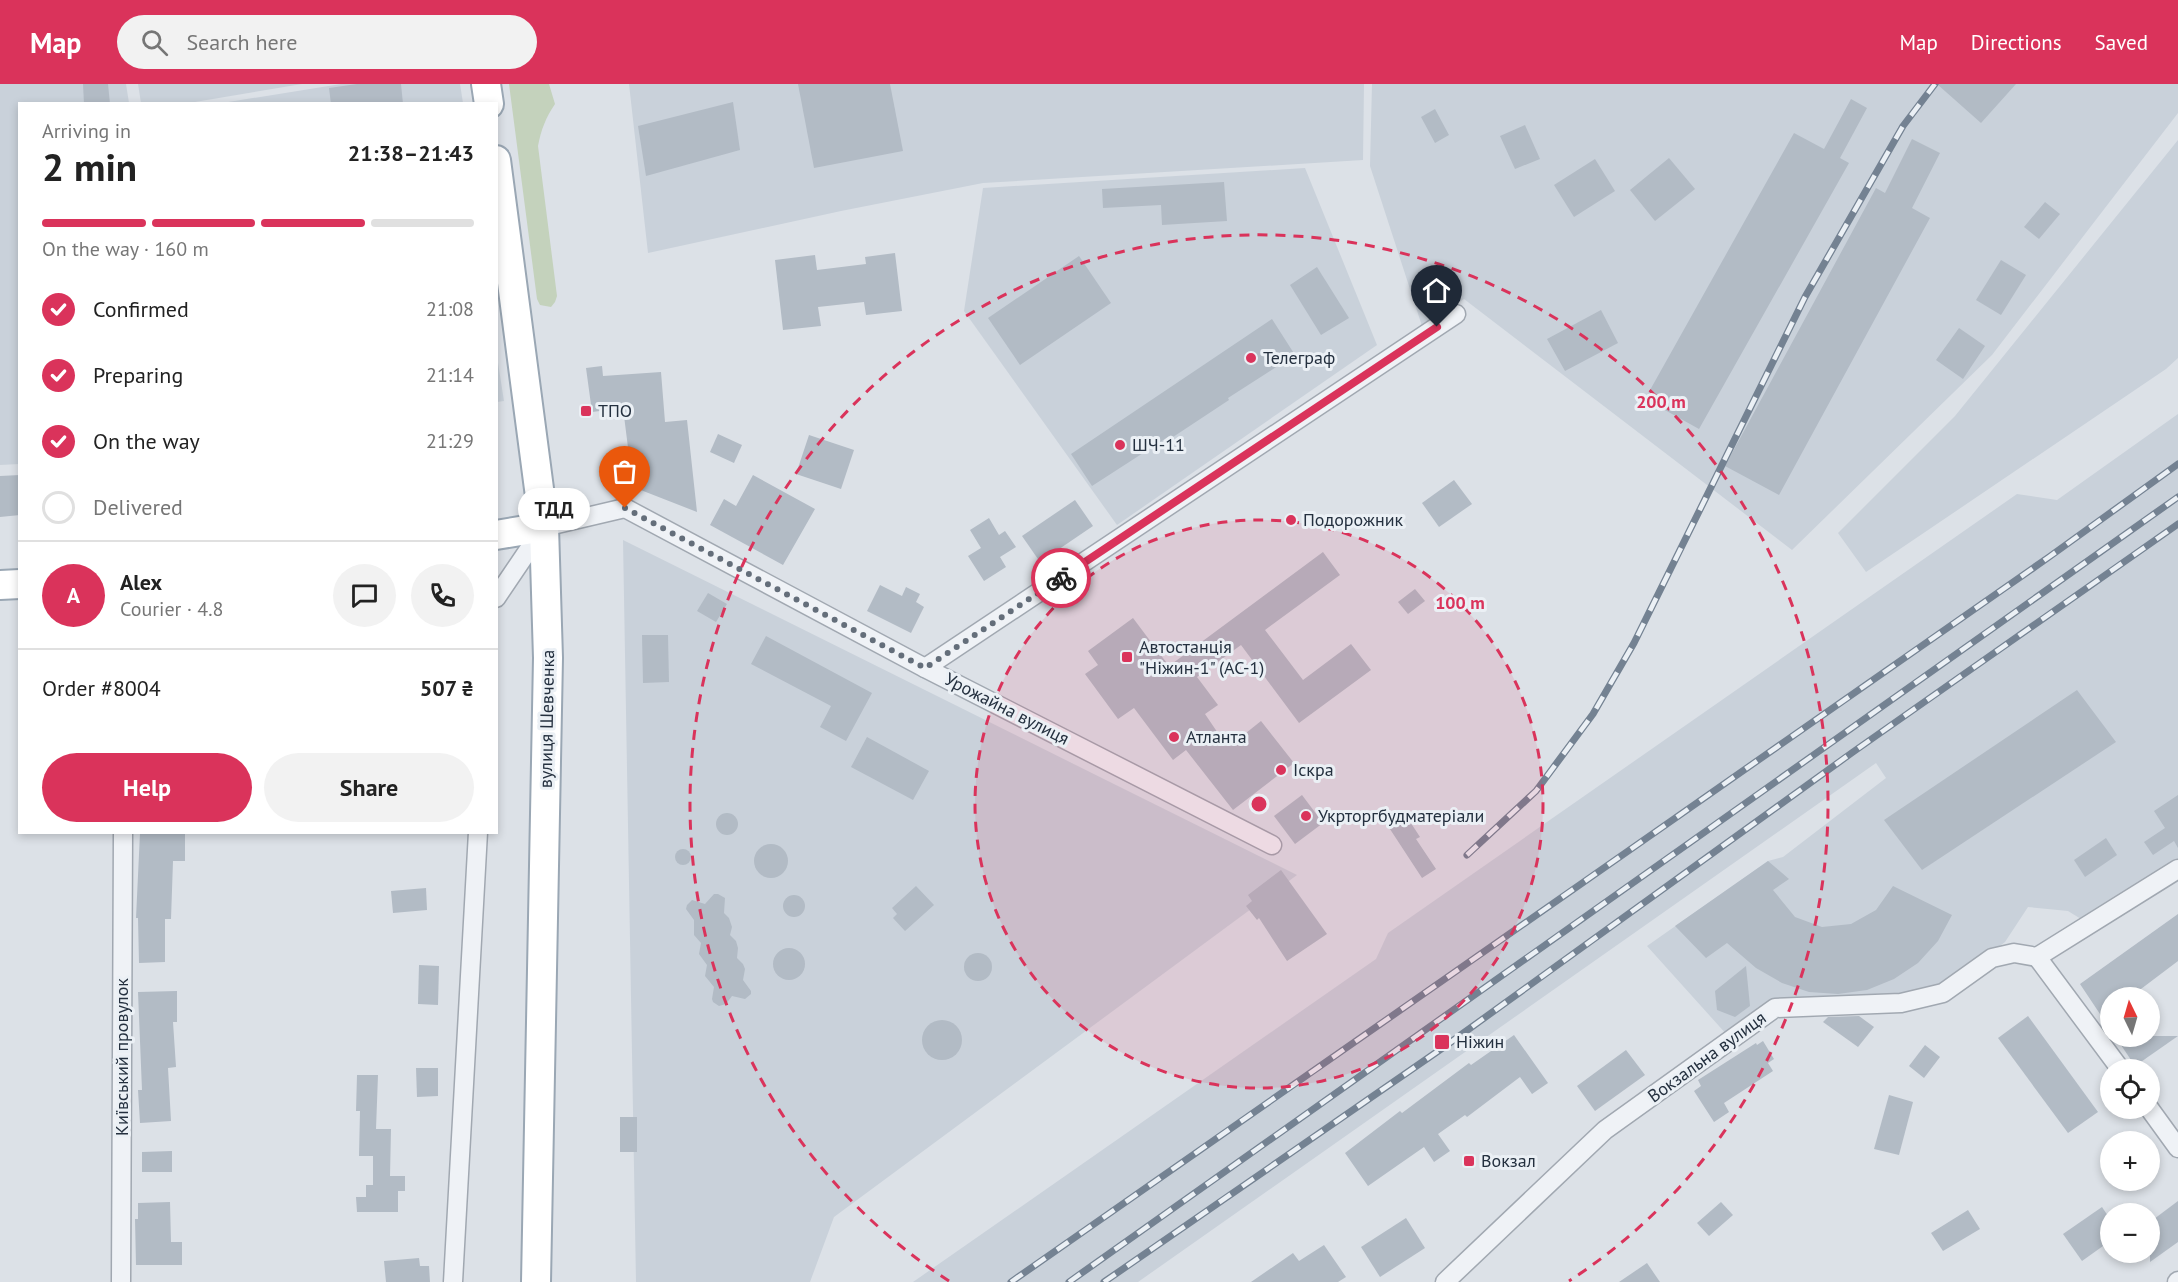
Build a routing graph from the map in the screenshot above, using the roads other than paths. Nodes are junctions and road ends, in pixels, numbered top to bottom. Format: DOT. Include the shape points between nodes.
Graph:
graph roads {
  1 [pos="486,84"];
  2 [pos="489,102"];
  3 [pos="498,175"];
  4 [pos="1456,314"];
  5 [pos="544,526"];
  6 [pos="498,535"];
  7 [pos="18,584"];
  8 [pos="0,585"];
  9 [pos="498,595"];
  10 [pos="925,668"];
  11 [pos="123,834"];
  12 [pos="478,834"];
  13 [pos="1272,845"];
  14 [pos="2178,869"];
  15 [pos="2037,957"];
  16 [pos="2113,1059"];
  17 [pos="2157,1119"];
  18 [pos="2178,1148"];
  19 [pos="121,1282"];
  20 [pos="453,1282"];
  21 [pos="536,1282"];
  22 [pos="1445,1282"];
  1 -- 2 [label="main road"];
  3 -- 5 [label="main road, вулиця Шевченка"];
  4 -- 10 [label="street"];
  5 -- 6 [label="main road"];
  5 -- 9 [label="street"];
  5 -- 10 [label="street, Урожайна вулиця" via="625,508"];
  5 -- 21 [label="main road, вулиця Шевченка" via="548,658"];
  7 -- 8 [label="main road"];
  10 -- 13 [label="street, Урожайна вулиця"];
  11 -- 19 [label="street, Київський провулок"];
  12 -- 20 [label="street"];
  14 -- 15 [label="street"];
  15 -- 16 [label="street"];
  15 -- 22 [label="street, Вокзальна вулиця" via="2014,953 1992,958 1943,993 1901,1003 1775,1008 1605,1130"];
  17 -- 18 [label="street"];
}
